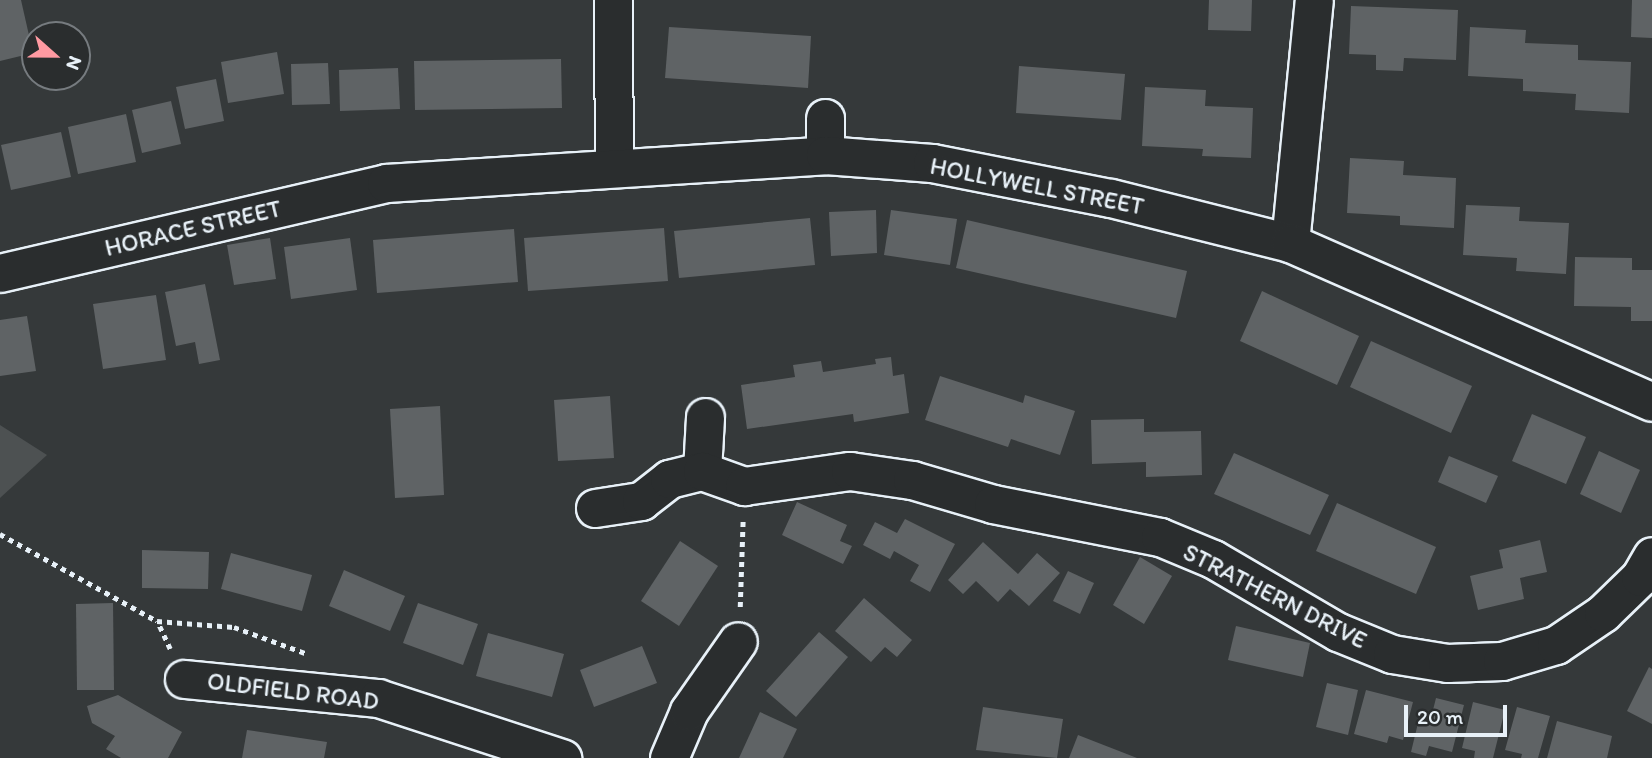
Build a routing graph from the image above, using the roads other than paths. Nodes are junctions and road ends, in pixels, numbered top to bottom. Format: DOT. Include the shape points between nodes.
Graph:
graph roads {
  1 [pos="613,0"];
  2 [pos="1314,0"];
  3 [pos="825,118"];
  4 [pos="825,155"];
  5 [pos="614,166"];
  6 [pos="386,183"];
  7 [pos="1290,243"];
  8 [pos="0,273"];
  9 [pos="1652,402"];
  10 [pos="705,416"];
  11 [pos="702,471"];
  12 [pos="595,508"];
  13 [pos="1652,556"];
  14 [pos="738,641"];
  15 [pos="184,679"];
  16 [pos="562,758"];
  17 [pos="669,758"];
  1 -- 5 [label="street"];
  2 -- 7 [label="street"];
  3 -- 4 [label="street"];
  4 -- 5 [label="street, HOLLYWELL STREET"];
  4 -- 7 [label="street, HOLLYWELL STREET" via="932,163 1111,198"];
  5 -- 6 [label="street, HOLLYWELL STREET"];
  6 -- 8 [label="street, HORACE STREET"];
  7 -- 9 [label="street, HOLLYWELL STREET"];
  10 -- 11 [label="street"];
  11 -- 12 [label="street" via="669,479 641,501"];
  11 -- 13 [label="street, STRATHERN DRIVE" via="744,486 850,471 1160,537 1213,559 1338,632 1392,654 1447,663 1502,661 1556,645 1603,613 1640,577"];
  14 -- 17 [label="street" via="690,711"];
  15 -- 16 [label="street, OLDFIELD ROAD" via="378,698"];
}
